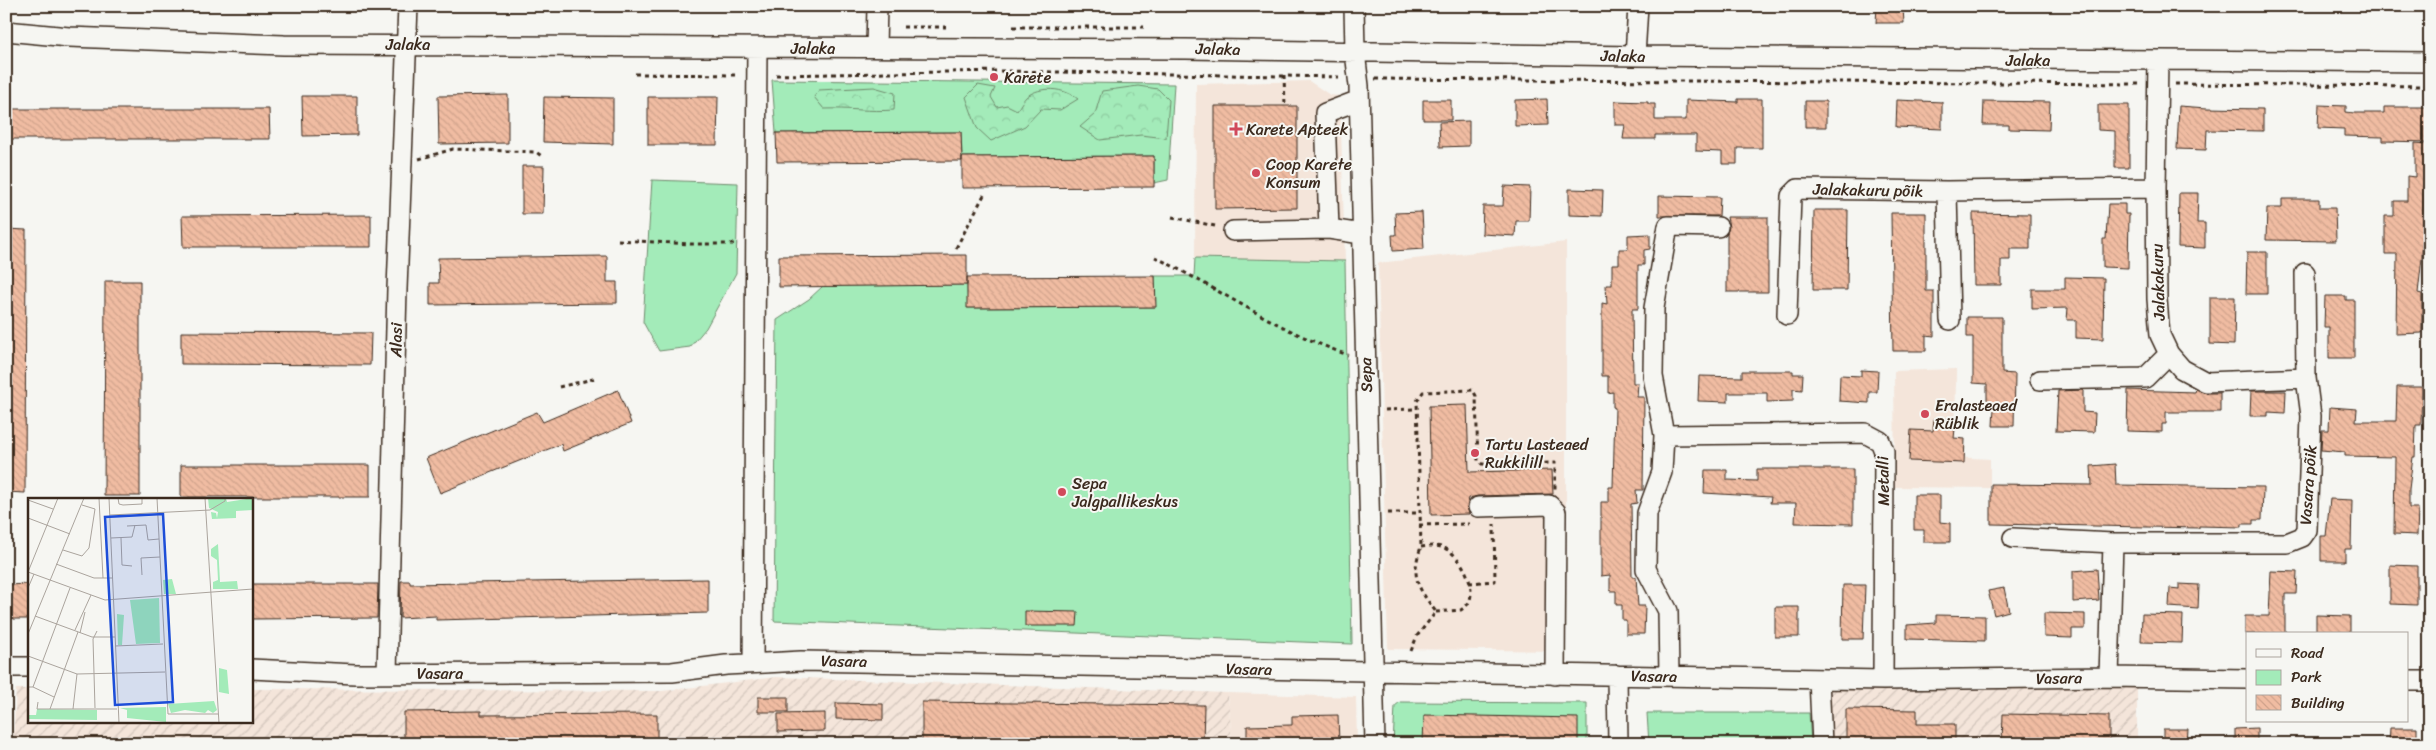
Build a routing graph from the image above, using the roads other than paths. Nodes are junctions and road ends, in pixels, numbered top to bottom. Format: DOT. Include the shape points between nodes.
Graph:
graph roads {
  1 [pos="408,6"];
  2 [pos="877,6"];
  3 [pos="1354,6"];
  4 [pos="1638,6"];
  5 [pos="6,31"];
  6 [pos="407,44"];
  7 [pos="757,48"];
  8 [pos="876,48"];
  9 [pos="1355,52"];
  10 [pos="1635,56"];
  11 [pos="2158,60"];
  12 [pos="2430,62"];
  13 [pos="1359,100"];
  14 [pos="2156,188"];
  15 [pos="1947,191"];
  16 [pos="1718,227"];
  17 [pos="1329,229"];
  18 [pos="1233,231"];
  19 [pos="1362,234"];
  20 [pos="2305,273"];
  21 [pos="1787,315"];
  22 [pos="1950,320"];
  23 [pos="2169,354"];
  24 [pos="2306,378"];
  25 [pos="2040,380"];
  26 [pos="1664,435"];
  27 [pos="1485,517"];
  28 [pos="2013,538"];
  29 [pos="2113,543"];
  30 [pos="753,663"];
  31 [pos="6,667"];
  32 [pos="28,667"];
  33 [pos="252,669"];
  34 [pos="1374,672"];
  35 [pos="388,673"];
  36 [pos="1555,675"];
  37 [pos="1617,675"];
  38 [pos="1670,676"];
  39 [pos="2109,677"];
  40 [pos="1819,679"];
  41 [pos="2246,679"];
  42 [pos="1882,680"];
  43 [pos="2408,681"];
  44 [pos="2430,681"];
  45 [pos="1375,744"];
  46 [pos="1618,744"];
  47 [pos="1822,744"];
  1 -- 6 [label="street, Alasi"];
  2 -- 8 [label="street"];
  3 -- 9 [label="street, Sepa"];
  4 -- 10 [label="street"];
  5 -- 6 [label="street, Jalaka" via="69,37 260,44"];
  6 -- 7 [label="street, Jalaka"];
  6 -- 35 [label="street, Alasi"];
  7 -- 8 [label="street, Jalaka"];
  7 -- 30 [label="street"];
  8 -- 9 [label="street, Jalaka"];
  9 -- 10 [label="street, Jalaka"];
  9 -- 13 [label="street, Sepa"];
  10 -- 11 [label="street, Jalaka"];
  11 -- 12 [label="street, Jalaka"];
  11 -- 14 [label="street, Jalakakuru"];
  13 -- 17 [label="street" via="1325,113"];
  13 -- 19 [label="street, Sepa"];
  14 -- 15 [label="street, Jalakakuru põik"];
  14 -- 23 [label="street, Jalakakuru" via="2156,299 2160,335"];
  15 -- 21 [label="street, Jalakakuru põik" via="1798,189 1790,196"];
  15 -- 22 [label="street, Jalakakuru põik"];
  16 -- 26 [label="street" via="1668,226 1654,318 1653,376"];
  17 -- 18 [label="street"];
  17 -- 19 [label="street"];
  19 -- 34 [label="street, Sepa"];
  20 -- 24 [label="street, Vasara põik"];
  23 -- 24 [label="street, Jalakakuru" via="2182,369 2206,382"];
  23 -- 25 [label="street" via="2145,378"];
  24 -- 29 [label="street, Vasara põik" via="2312,416 2308,519 2302,537 2287,543"];
  26 -- 38 [label="street" via="1662,472 1647,513 1646,569 1668,611"];
  26 -- 42 [label="street, Metalli" via="1865,434 1880,441 1884,451"];
  27 -- 36 [label="street" via="1549,505 1556,512"];
  28 -- 29 [label="street, Vasara põik"];
  29 -- 39 [label="street"];
  30 -- 34 [label="street, Vasara" via="801,661"];
  30 -- 35 [label="street, Vasara" via="672,672"];
  31 -- 32 [label="street"];
  33 -- 35 [label="street, Vasara"];
  34 -- 36 [label="street, Vasara"];
  34 -- 45 [label="street, Sepa"];
  36 -- 37 [label="street, Vasara"];
  37 -- 38 [label="street, Vasara"];
  37 -- 46 [label="street"];
  38 -- 40 [label="street, Vasara"];
  39 -- 41 [label="street, Vasara"];
  39 -- 42 [label="street, Vasara"];
  40 -- 42 [label="street, Vasara"];
  40 -- 47 [label="street"];
  43 -- 44 [label="street"];
}
